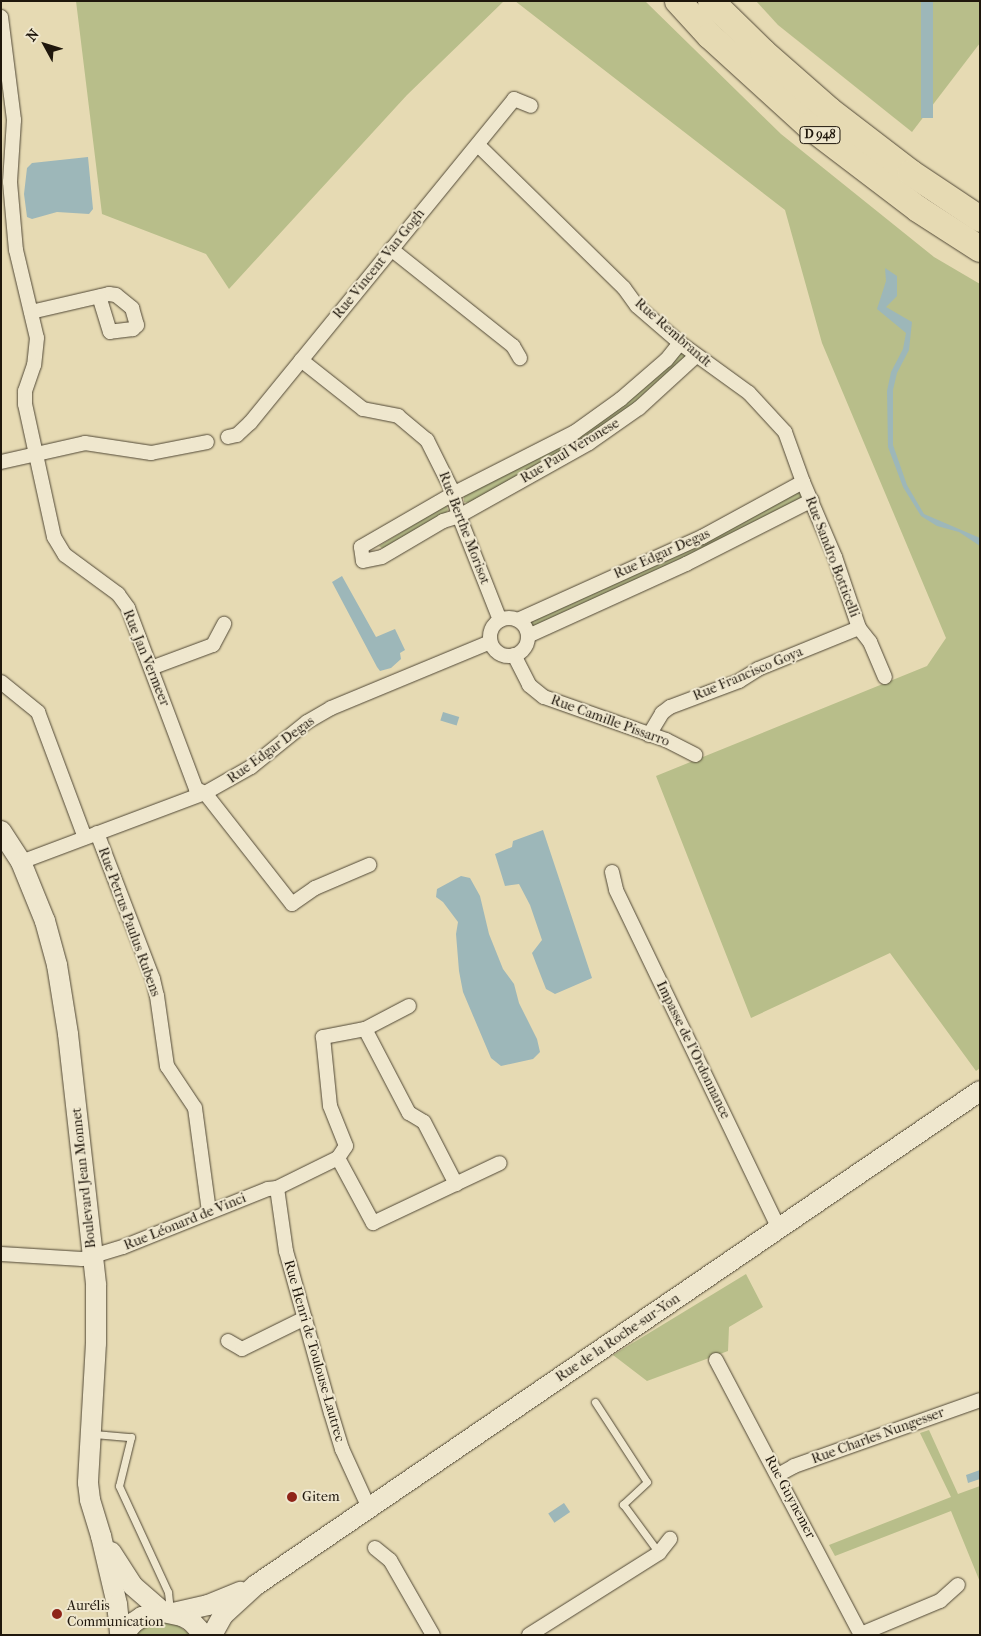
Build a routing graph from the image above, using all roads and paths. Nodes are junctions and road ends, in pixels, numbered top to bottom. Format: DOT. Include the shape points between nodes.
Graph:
graph roads {
  1 [pos="678,1"];
  2 [pos="711,1"];
  3 [pos="1,17"];
  4 [pos="531,106"];
  5 [pos="478,145"];
  6 [pos="6,182"];
  7 [pos="980,219"];
  8 [pos="391,249"];
  9 [pos="980,249"];
  10 [pos="98,297"];
  11 [pos="31,312"];
  12 [pos="680,343"];
  13 [pos="696,356"];
  14 [pos="520,358"];
  15 [pos="301,360"];
  16 [pos="228,437"];
  17 [pos="207,442"];
  18 [pos="36,455"];
  19 [pos="1,462"];
  20 [pos="807,491"];
  21 [pos="451,495"];
  22 [pos="459,516"];
  23 [pos="500,620"];
  24 [pos="518,620"];
  25 [pos="224,624"];
  26 [pos="859,628"];
  27 [pos="528,636"];
  28 [pos="490,642"];
  29 [pos="514,655"];
  30 [pos="151,668"];
  31 [pos="885,677"];
  32 [pos="1,682"];
  33 [pos="649,735"];
  34 [pos="695,755"];
  35 [pos="205,793"];
  36 [pos="1,831"];
  37 [pos="91,835"];
  38 [pos="20,862"];
  39 [pos="369,865"];
  40 [pos="612,872"];
  41 [pos="410,1006"];
  42 [pos="365,1029"];
  43 [pos="980,1091"];
  44 [pos="338,1158"];
  45 [pos="500,1163"];
  46 [pos="456,1184"];
  47 [pos="277,1188"];
  48 [pos="209,1212"];
  49 [pos="779,1228"];
  50 [pos="1,1254"];
  51 [pos="93,1256"];
  52 [pos="305,1318"];
  53 [pos="228,1342"];
  54 [pos="716,1360"];
  55 [pos="980,1400"];
  56 [pos="595,1402"];
  57 [pos="91,1434"];
  58 [pos="778,1475"];
  59 [pos="369,1508"];
  60 [pos="101,1536"];
  61 [pos="670,1540"];
  62 [pos="375,1548"];
  63 [pos="659,1552"];
  64 [pos="256,1585"];
  65 [pos="958,1585"];
  66 [pos="169,1612"];
  67 [pos="861,1634"];
  68 [pos="120,1635"];
  69 [pos="124,1635"];
  70 [pos="204,1635"];
  71 [pos="212,1635"];
  72 [pos="433,1635"];
  73 [pos="529,1635"];
  1 -- 9 [label="highway, D 948" via="710,36 809,126 918,210"];
  2 -- 7 [label="highway, D 948" via="829,110 911,173"];
  3 -- 6 [label="street, Rue Jan Vermeer" via="14,120"];
  4 -- 5 [label="street, Rue Vincent Van Gogh" via="514,99"];
  5 -- 8 [label="street, Rue Vincent Van Gogh"];
  5 -- 12 [label="street, Rue Rembrandt" via="624,288 637,306"];
  6 -- 11 [label="street, Rue Jan Vermeer" via="16,250"];
  8 -- 14 [label="street" via="513,346"];
  8 -- 15 [label="street, Rue Vincent Van Gogh"];
  10 -- 11 [label="street"];
  11 -- 18 [label="street, Rue Jan Vermeer" via="37,352 25,391 25,404"];
  12 -- 13 [label="street, Rue Rembrandt"];
  12 -- 21 [label="street, Rue Paul Veronese" via="666,360 621,399 575,432"];
  13 -- 20 [label="street, Rue Rembrandt" via="749,393 773,416 784,432"];
  13 -- 22 [label="street, Rue Paul Veronese" via="612,428"];
  15 -- 16 [label="street, Rue Vincent Van Gogh" via="250,423 237,435"];
  15 -- 21 [label="street, Rue Berthe Morisot" via="363,409 398,416 427,440 451,488"];
  17 -- 18 [label="street" via="150,453 85,443"];
  18 -- 19 [label="street"];
  18 -- 30 [label="street, Rue Jan Vermeer" via="54,536 65,555 118,594 128,608"];
  20 -- 24 [label="street, Rue Edgar Degas"];
  20 -- 26 [label="street, Rue Sandro Botticelli" via="835,557"];
  20 -- 27 [label="street, Rue Edgar Degas" via="686,564"];
  21 -- 22 [label="street, Rue Berthe Morisot"];
  21 -- 22 [label="street, Rue Paul Veronese" via="361,547 363,561 382,557 443,521"];
  22 -- 23 [label="street, Rue Berthe Morisot"];
  23 -- 24 [label="street"];
  23 -- 28 [label="street" via="491,630"];
  24 -- 27 [label="street"];
  25 -- 30 [label="street" via="213,645"];
  26 -- 31 [label="street, Rue Sandro Botticelli" via="870,642"];
  26 -- 33 [label="street, Rue Francisco Goya" via="758,669 739,681 670,707 662,713"];
  27 -- 29 [label="street" via="524,648"];
  28 -- 29 [label="street" via="502,655"];
  28 -- 35 [label="street, Rue Edgar Degas" via="331,708 307,722 251,767"];
  29 -- 33 [label="street, Rue Camille Pissarro" via="529,685 544,697"];
  30 -- 35 [label="street, Rue Jan Vermeer" via="196,789"];
  32 -- 37 [label="street, Rue Petrus Paulus Rubens" via="38,712"];
  33 -- 34 [label="street, Rue Camille Pissarro"];
  35 -- 37 [label="street, Rue Edgar Degas"];
  35 -- 39 [label="street, Rue Jan Vermeer" via="292,904 315,888"];
  36 -- 38 [label="main road, Boulevard Jean Monnet"];
  37 -- 38 [label="street, Rue Edgar Degas"];
  37 -- 48 [label="street, Rue Petrus Paulus Rubens" via="153,978 167,1066 195,1108"];
  38 -- 51 [label="main road, Boulevard Jean Monnet" via="45,921 57,965"];
  40 -- 49 [label="street, Impasse de l'Ordonnance" via="616,890"];
  41 -- 42 [label="street"];
  42 -- 44 [label="street" via="323,1036 330,1106 346,1146"];
  42 -- 46 [label="street" via="409,1113 424,1122"];
  43 -- 49 [label="main road, Rue de la Roche-sur-Yon"];
  44 -- 46 [label="street" via="373,1223"];
  44 -- 47 [label="street, Rue Léonard de Vinci"];
  45 -- 46 [label="street"];
  47 -- 48 [label="street, Rue Léonard de Vinci"];
  47 -- 52 [label="street, Rue Henri de Toulouse-Lautrec" via="286,1251"];
  48 -- 51 [label="street, Rue Léonard de Vinci"];
  49 -- 59 [label="main road, Rue de la Roche-sur-Yon"];
  50 -- 51 [label="street, Rue Léonard de Vinci" via="82,1259"];
  51 -- 57 [label="main road, Boulevard Jean Monnet" via="96,1343"];
  52 -- 53 [label="street" via="242,1349"];
  52 -- 59 [label="street, Rue Henri de Toulouse-Lautrec" via="342,1449"];
  54 -- 58 [label="street, Rue Guynemer"];
  55 -- 58 [label="street, Rue Charles Nungesser" via="794,1466"];
  56 -- 63 [label="lane" via="647,1482 623,1504"];
  57 -- 60 [label="main road, Boulevard Jean Monnet" via="88,1482"];
  57 -- 66 [label="lane" via="130,1438 119,1486 168,1592"];
  58 -- 67 [label="street, Rue Guynemer"];
  59 -- 64 [label="main road, Rue de la Roche-sur-Yon"];
  60 -- 66 [label="main road, Boulevard Jean Monnet" via="133,1586"];
  60 -- 68 [label="main road, Boulevard Jean Monnet" via="117,1604"];
  61 -- 63 [label="street"];
  62 -- 72 [label="street" via="390,1560"];
  63 -- 73 [label="street"];
  64 -- 66 [label="main road, Rue de la Roche-sur-Yon" via="225,1600"];
  64 -- 71 [label="main road, Rue de la Roche-sur-Yon" via="223,1615"];
  65 -- 67 [label="street" via="940,1601"];
  66 -- 69 [label="main road, Rue de la Roche-sur-Yon" via="142,1617"];
  66 -- 70 [label="main road, Boulevard Jean Monnet" via="191,1620"];
}
